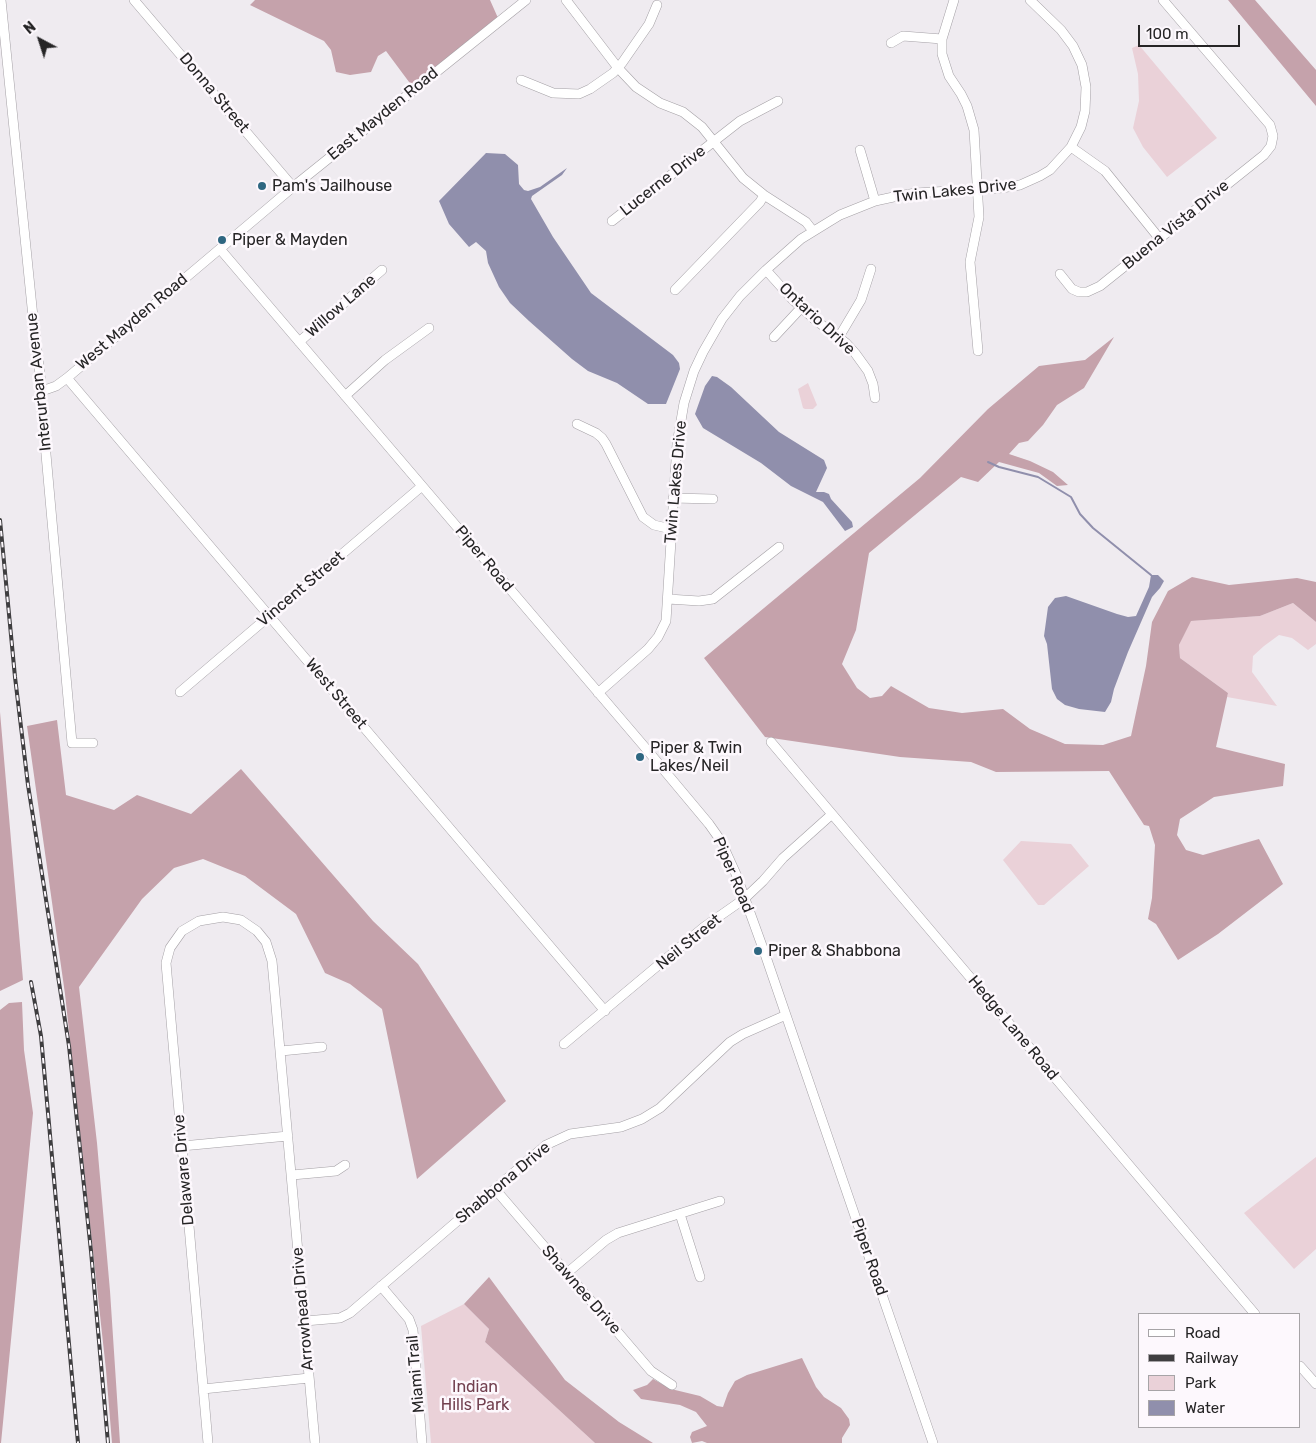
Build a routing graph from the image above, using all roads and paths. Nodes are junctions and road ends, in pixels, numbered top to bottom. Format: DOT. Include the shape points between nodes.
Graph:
graph roads {
  1 [pos="1,0"];
  2 [pos="134,0"];
  3 [pos="526,0"];
  4 [pos="566,0"];
  5 [pos="954,0"];
  6 [pos="1030,0"];
  7 [pos="1163,0"];
  8 [pos="658,5"];
  9 [pos="942,38"];
  10 [pos="891,43"];
  11 [pos="618,68"];
  12 [pos="521,80"];
  13 [pos="778,101"];
  14 [pos="714,140"];
  15 [pos="1071,147"];
  16 [pos="860,150"];
  17 [pos="293,187"];
  18 [pos="977,190"];
  19 [pos="764,195"];
  20 [pos="875,201"];
  21 [pos="612,221"];
  22 [pos="813,231"];
  23 [pos="1159,238"];
  24 [pos="220,249"];
  25 [pos="871,269"];
  26 [pos="382,270"];
  27 [pos="766,270"];
  28 [pos="1060,274"];
  29 [pos="675,290"];
  30 [pos="801,308"];
  31 [pos="429,328"];
  32 [pos="774,337"];
  33 [pos="839,337"];
  34 [pos="299,342"];
  35 [pos="978,351"];
  36 [pos="66,378"];
  37 [pos="42,391"];
  38 [pos="345,396"];
  39 [pos="875,398"];
  40 [pos="577,424"];
  41 [pos="422,486"];
  42 [pos="673,498"];
  43 [pos="713,499"];
  44 [pos="671,529"];
  45 [pos="779,547"];
  46 [pos="668,599"];
  47 [pos="269,616"];
  48 [pos="180,692"];
  49 [pos="598,693"];
  50 [pos="771,742"];
  51 [pos="93,743"];
  52 [pos="831,815"];
  53 [pos="744,898"];
  54 [pos="208,918"];
  55 [pos="605,1011"];
  56 [pos="786,1015"];
  57 [pos="564,1044"];
  58 [pos="322,1047"];
  59 [pos="281,1051"];
  60 [pos="288,1136"];
  61 [pos="182,1146"];
  62 [pos="344,1165"];
  63 [pos="292,1176"];
  64 [pos="495,1189"];
  65 [pos="720,1201"];
  66 [pos="680,1214"];
  67 [pos="567,1273"];
  68 [pos="700,1277"];
  69 [pos="381,1286"];
  70 [pos="1254,1313"];
  71 [pos="305,1321"];
  72 [pos="1301,1367"];
  73 [pos="309,1378"];
  74 [pos="1316,1384"];
  75 [pos="672,1385"];
  76 [pos="203,1389"];
  77 [pos="208,1443"];
  78 [pos="315,1443"];
  79 [pos="422,1443"];
  80 [pos="933,1443"];
  1 -- 37 [label="street, Interurban Avenue"];
  2 -- 17 [label="street, Donna Street"];
  3 -- 17 [label="street, East Mayden Road"];
  4 -- 11 [label="street"];
  5 -- 9 [label="street"];
  6 -- 15 [label="street, Twin Lakes Drive" via="1061,30 1082,65 1086,87 1085,111"];
  7 -- 23 [label="street, Buena Vista Drive" via="1270,125 1273,140 1264,155"];
  8 -- 11 [label="street" via="649,24"];
  9 -- 10 [label="street" via="903,36"];
  9 -- 18 [label="street" via="946,69 961,94 974,130"];
  11 -- 12 [label="street" via="579,94 553,93"];
  11 -- 14 [label="street" via="636,87 660,103 683,112"];
  13 -- 14 [label="street, Lucerne Drive" via="740,120"];
  14 -- 19 [label="street" via="743,178"];
  14 -- 21 [label="street, Lucerne Drive"];
  15 -- 18 [label="street, Twin Lakes Drive" via="1050,170 1031,181 1012,187"];
  15 -- 23 [label="street" via="1104,171"];
  16 -- 20 [label="street"];
  17 -- 24 [label="street, East Mayden Road"];
  18 -- 20 [label="street, Twin Lakes Drive" via="916,193"];
  18 -- 35 [label="street" via="979,217 970,262"];
  19 -- 22 [label="street" via="806,222"];
  19 -- 29 [label="street"];
  20 -- 22 [label="street, Twin Lakes Drive" via="840,215"];
  22 -- 27 [label="street, Twin Lakes Drive"];
  23 -- 28 [label="street, Buena Vista Drive" via="1100,286 1087,292 1072,289"];
  24 -- 34 [label="street, Piper Road"];
  24 -- 36 [label="street, West Mayden Road"];
  25 -- 33 [label="street" via="861,300"];
  26 -- 34 [label="street, Willow Lane"];
  27 -- 30 [label="street, Ontario Drive"];
  27 -- 42 [label="street, Twin Lakes Drive" via="722,319 697,363 678,433"];
  30 -- 32 [label="street"];
  30 -- 33 [label="street, Ontario Drive"];
  31 -- 38 [label="street" via="385,360"];
  33 -- 39 [label="street, Ontario Drive" via="868,371"];
  34 -- 38 [label="street, Piper Road"];
  36 -- 37 [label="street, West Mayden Road"];
  36 -- 47 [label="street, West Street"];
  37 -- 51 [label="street, Interurban Avenue" via="72,743"];
  38 -- 41 [label="street, Piper Road"];
  40 -- 44 [label="street" via="602,438 643,517 654,525"];
  41 -- 47 [label="street, Vincent Street"];
  41 -- 49 [label="street, Piper Road"];
  42 -- 43 [label="street"];
  42 -- 44 [label="street, Twin Lakes Drive"];
  44 -- 46 [label="street, Twin Lakes Drive"];
  45 -- 46 [label="street" via="711,604"];
  46 -- 49 [label="street, Twin Lakes Drive" via="666,621 658,638"];
  47 -- 48 [label="street, Vincent Street"];
  47 -- 55 [label="street, West Street"];
  49 -- 53 [label="street, Piper Road" via="715,831 726,850"];
  50 -- 52 [label="street, Hedge Lane Road"];
  52 -- 53 [label="street, Neil Street"];
  52 -- 70 [label="street, Hedge Lane Road"];
  53 -- 55 [label="street, Neil Street" via="704,927"];
  53 -- 56 [label="street, Piper Road"];
  54 -- 59 [label="street, Arrowhead Drive" via="241,920 266,942 273,968"];
  54 -- 61 [label="street, Delaware Drive" via="182,931 170,948 166,963"];
  55 -- 57 [label="street, Neil Street"];
  56 -- 64 [label="street, Shabbona Drive" via="730,1042 652,1113 621,1126 581,1131 555,1140"];
  56 -- 80 [label="street, Piper Road"];
  58 -- 59 [label="street"];
  59 -- 60 [label="street, Arrowhead Drive"];
  60 -- 61 [label="street"];
  60 -- 63 [label="street, Arrowhead Drive"];
  61 -- 76 [label="street, Delaware Drive"];
  62 -- 63 [label="street" via="336,1171"];
  63 -- 71 [label="street, Arrowhead Drive"];
  64 -- 67 [label="street, Shawnee Drive"];
  64 -- 69 [label="street, Shabbona Drive"];
  65 -- 66 [label="street"];
  66 -- 67 [label="street" via="618,1233"];
  66 -- 68 [label="street"];
  67 -- 75 [label="street, Shawnee Drive" via="651,1371"];
  69 -- 71 [label="street, Shabbona Drive" via="340,1318"];
  69 -- 79 [label="street, Miami Trail" via="409,1319 413,1330"];
  71 -- 73 [label="street, Arrowhead Drive"];
  72 -- 74 [label="street"];
  73 -- 76 [label="street"];
  73 -- 78 [label="street, Arrowhead Drive"];
  76 -- 77 [label="street, Delaware Drive"];
}
